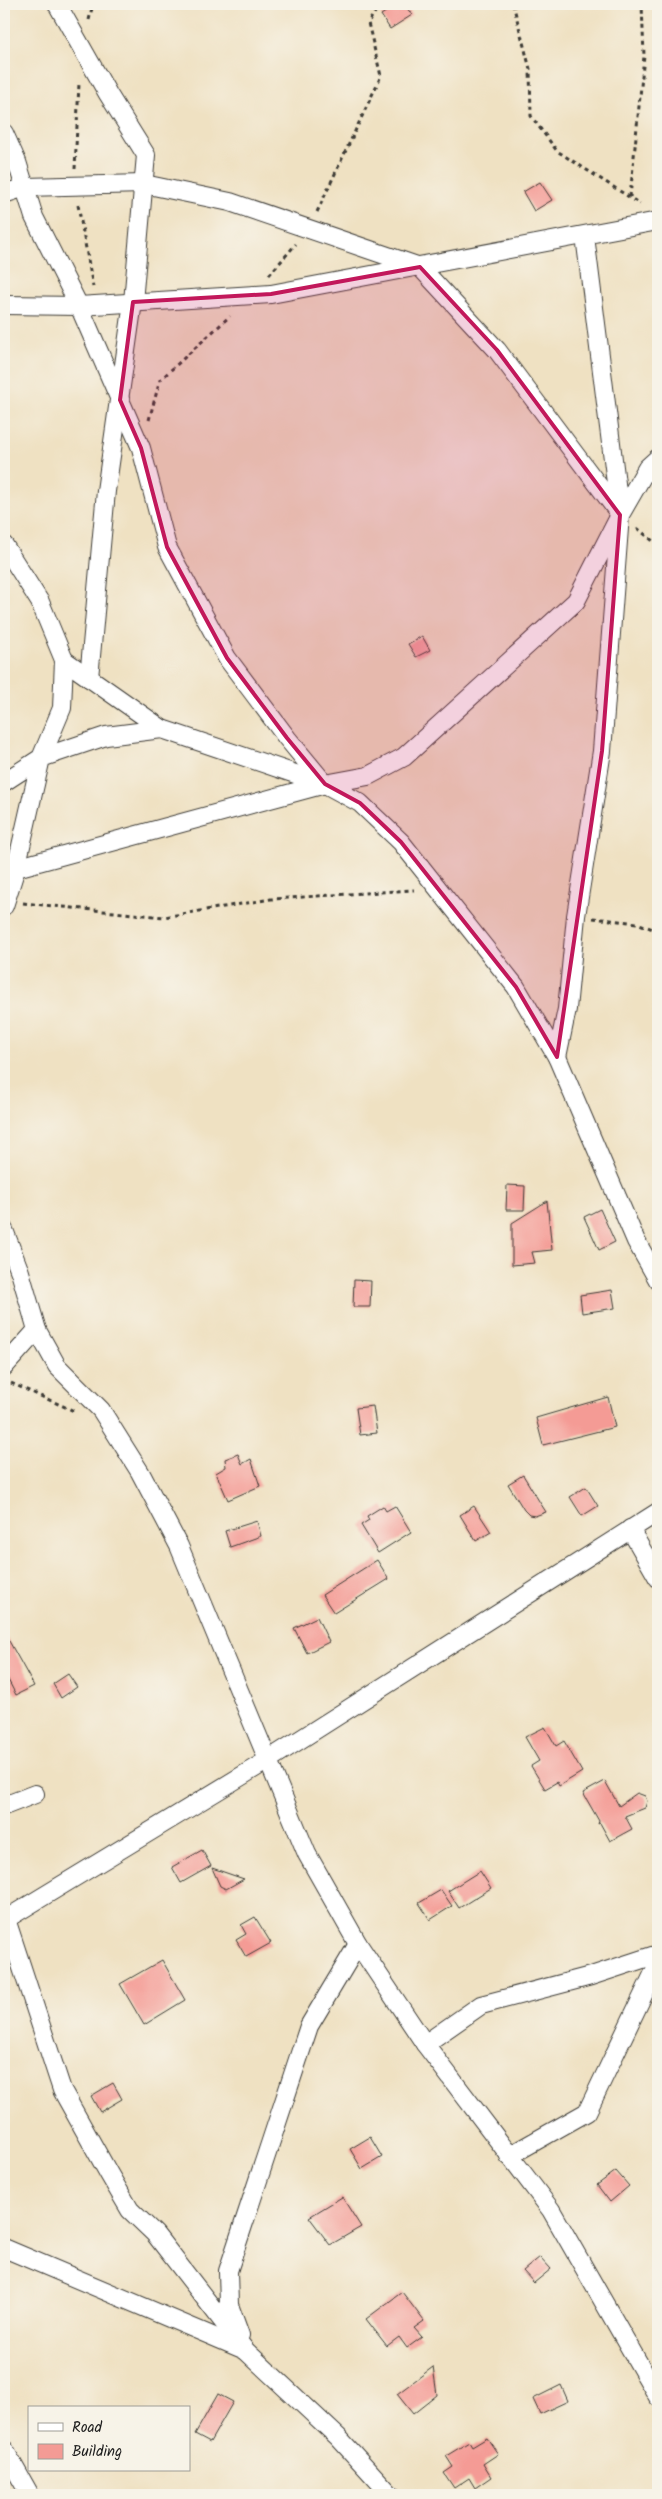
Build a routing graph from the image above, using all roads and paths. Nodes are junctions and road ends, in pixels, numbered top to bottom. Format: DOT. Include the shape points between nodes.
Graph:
graph roads {
  1 [pos="57,4"];
  2 [pos="93,4"];
  3 [pos="513,4"];
  4 [pos="642,4"];
  5 [pos="81,46"];
  6 [pos="80,76"];
  7 [pos="4,133"];
  8 [pos="144,184"];
  9 [pos="74,186"];
  10 [pos="25,187"];
  11 [pos="4,194"];
  12 [pos="630,198"];
  13 [pos="644,207"];
  14 [pos="658,221"];
  15 [pos="585,236"];
  16 [pos="420,266"];
  17 [pos="133,302"];
  18 [pos="4,305"];
  19 [pos="88,305"];
  20 [pos="120,400"];
  21 [pos="658,458"];
  22 [pos="620,515"];
  23 [pos="4,546"];
  24 [pos="64,660"];
  25 [pos="89,678"];
  26 [pos="162,729"];
  27 [pos="41,758"];
  28 [pos="4,782"];
  29 [pos="325,784"];
  30 [pos="16,868"];
  31 [pos="437,888"];
  32 [pos="5,904"];
  33 [pos="576,916"];
  34 [pos="658,931"];
  35 [pos="557,1057"];
  36 [pos="4,1230"];
  37 [pos="658,1280"];
  38 [pos="37,1330"];
  39 [pos="4,1367"];
  40 [pos="4,1380"];
  41 [pos="77,1412"];
  42 [pos="658,1512"];
  43 [pos="630,1529"];
  44 [pos="658,1578"];
  45 [pos="268,1760"];
  46 [pos="35,1794"];
  47 [pos="4,1806"];
  48 [pos="5,1921"];
  49 [pos="358,1944"];
  50 [pos="658,1954"];
  51 [pos="658,1964"];
  52 [pos="425,2044"];
  53 [pos="509,2156"];
  54 [pos="4,2248"];
  55 [pos="245,2350"];
  56 [pos="658,2396"];
  57 [pos="4,2449"];
  58 [pos="30,2495"];
  59 [pos="391,2495"];
  1 -- 5 [label="street"];
  2 -- 5 [label="path"];
  3 -- 12 [label="path" via="530,69 531,116 557,151"];
  4 -- 12 [label="path" via="644,56"];
  5 -- 8 [label="street" via="146,155"];
  6 -- 9 [label="path"];
  7 -- 10 [label="street"];
  8 -- 9 [label="street"];
  8 -- 16 [label="street" via="230,202"];
  8 -- 17 [label="street"];
  9 -- 10 [label="street"];
  9 -- 19 [label="path"];
  10 -- 11 [label="street"];
  10 -- 19 [label="street" via="34,216"];
  12 -- 13 [label="path"];
  14 -- 15 [label="street"];
  15 -- 16 [label="street"];
  15 -- 22 [label="street"];
  16 -- 17 [label="street" via="271,294"];
  16 -- 22 [label="street" via="497,350"];
  17 -- 19 [label="street"];
  17 -- 20 [label="street"];
  18 -- 19 [label="street"];
  19 -- 20 [label="street"];
  20 -- 25 [label="street" via="106,491"];
  20 -- 29 [label="street" via="141,448 167,548 227,658"];
  21 -- 22 [label="street" via="647,468"];
  22 -- 29 [label="street" via="576,601 548,627 404,757 368,776"];
  22 -- 33 [label="street" via="602,752"];
  23 -- 24 [label="street" via="40,602"];
  24 -- 25 [label="street"];
  24 -- 27 [label="street" via="62,708"];
  25 -- 26 [label="street"];
  26 -- 27 [label="street" via="106,736"];
  26 -- 29 [label="street"];
  27 -- 28 [label="street"];
  27 -- 30 [label="street"];
  29 -- 30 [label="street"];
  29 -- 31 [label="street" via="360,803 401,842"];
  30 -- 32 [label="street"];
  31 -- 32 [label="path" via="271,899 164,917"];
  31 -- 35 [label="street" via="516,987"];
  33 -- 34 [label="path" via="637,923"];
  33 -- 35 [label="street" via="567,1009"];
  35 -- 37 [label="street" via="636,1241"];
  36 -- 38 [label="street"];
  38 -- 39 [label="street"];
  38 -- 45 [label="street" via="57,1366 100,1410 140,1472 179,1546"];
  40 -- 41 [label="path"];
  42 -- 43 [label="street"];
  43 -- 44 [label="street"];
  43 -- 45 [label="street"];
  45 -- 48 [label="street"];
  45 -- 49 [label="street" via="307,1854"];
  46 -- 47 [label="street"];
  48 -- 55 [label="street" via="62,2090 130,2210 155,2234"];
  49 -- 52 [label="street"];
  49 -- 55 [label="street" via="308,2026 228,2271 229,2305"];
  50 -- 52 [label="street" via="481,2005"];
  51 -- 53 [label="street" via="587,2112"];
  52 -- 53 [label="street"];
  53 -- 56 [label="street" via="551,2210"];
  54 -- 55 [label="street"];
  55 -- 59 [label="street" via="338,2437"];
  57 -- 58 [label="street"];
}
